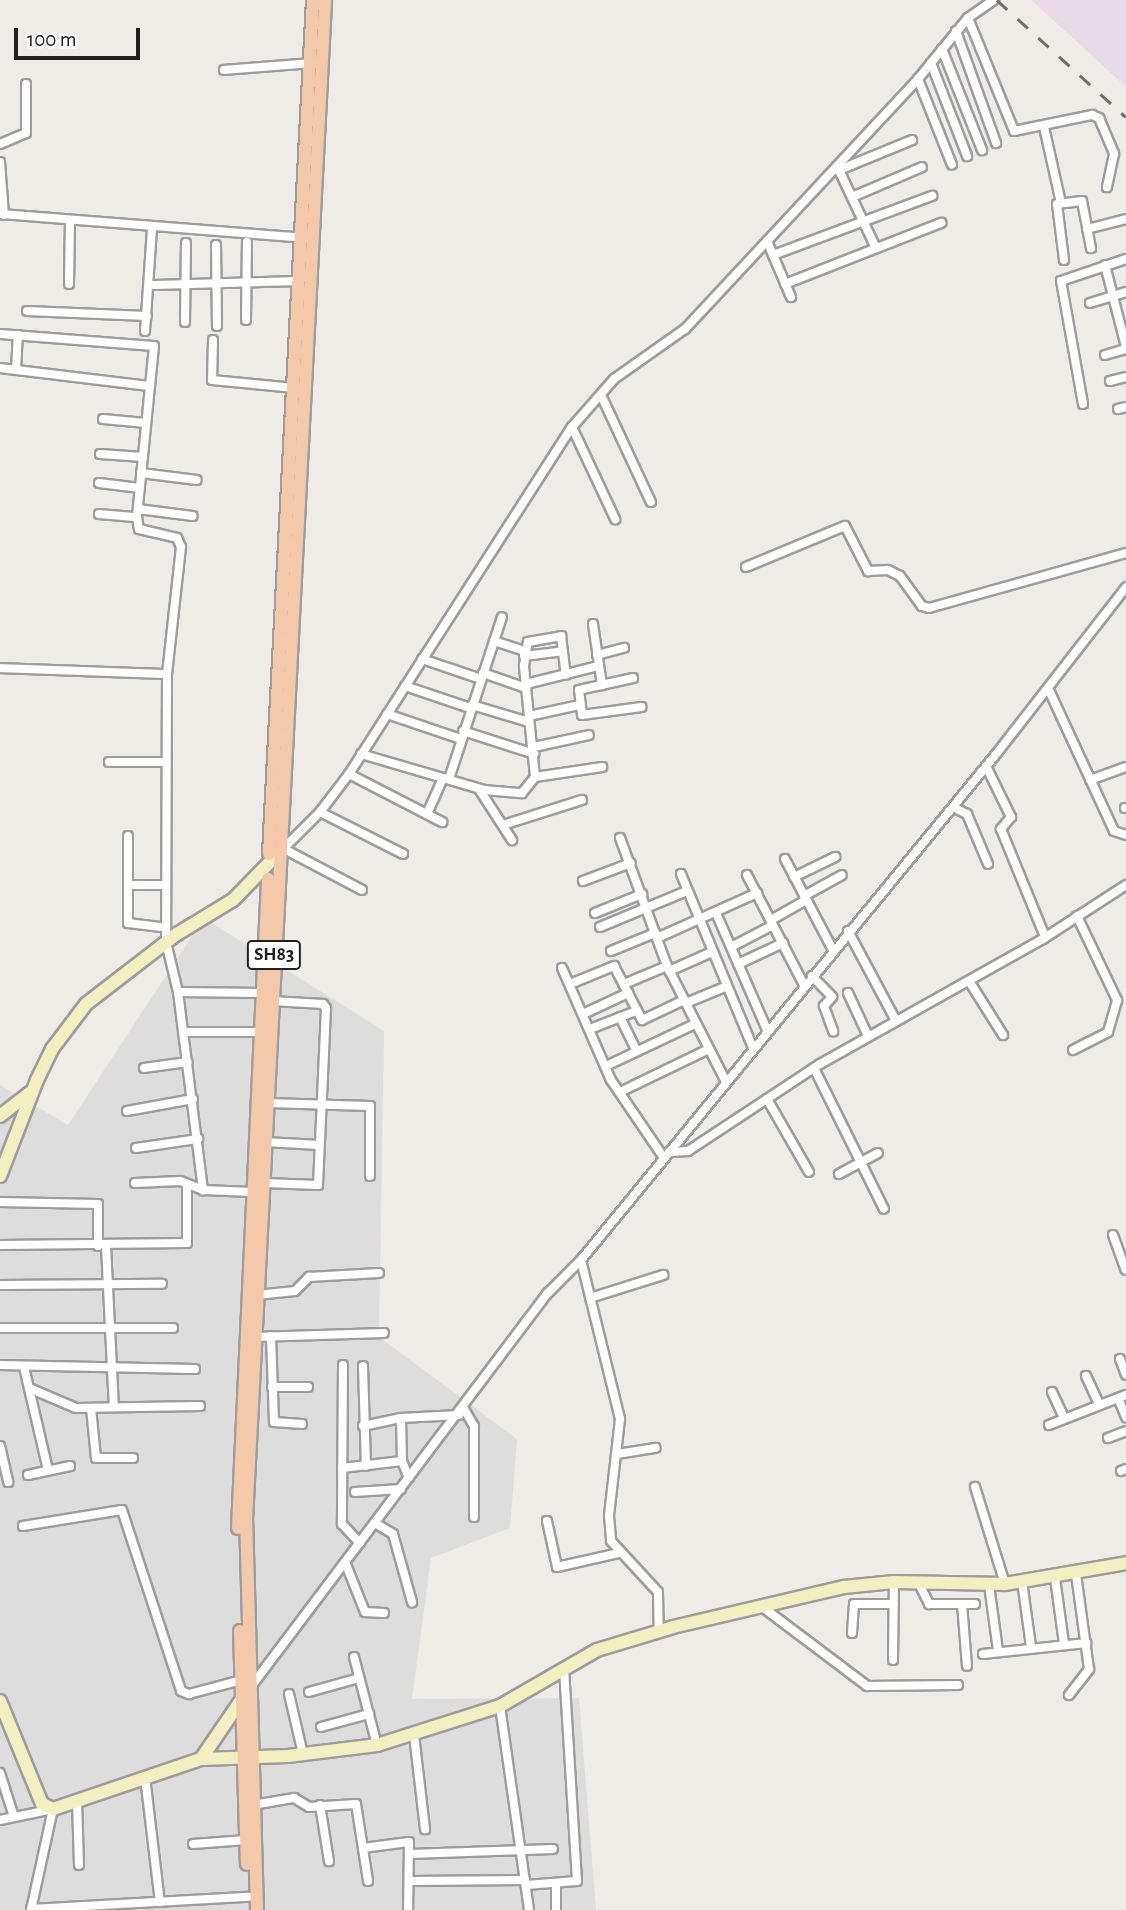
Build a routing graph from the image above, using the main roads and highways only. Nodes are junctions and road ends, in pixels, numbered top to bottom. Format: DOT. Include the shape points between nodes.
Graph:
graph roads {
  1 [pos="313,0"];
  2 [pos="325,0"];
  3 [pos="286,634"];
  4 [pos="267,997"];
  5 [pos="246,1683"];
  6 [pos="247,1758"];
  7 [pos="249,1903"];
  8 [pos="257,1910"];
  1 -- 3 [label="main road, SH83"];
  2 -- 3 [label="main road, SH83"];
  3 -- 4 [label="main road, SH83"];
  4 -- 5 [label="main road, SH83" via="264,1183 246,1520"];
  4 -- 5 [label="main road, SH83" via="261,1032 237,1503"];
  5 -- 6 [label="main road, SH83"];
  5 -- 6 [label="main road, SH83" via="242,1699"];
  6 -- 7 [label="main road, SH83"];
  6 -- 8 [label="main road, SH83"];
}
